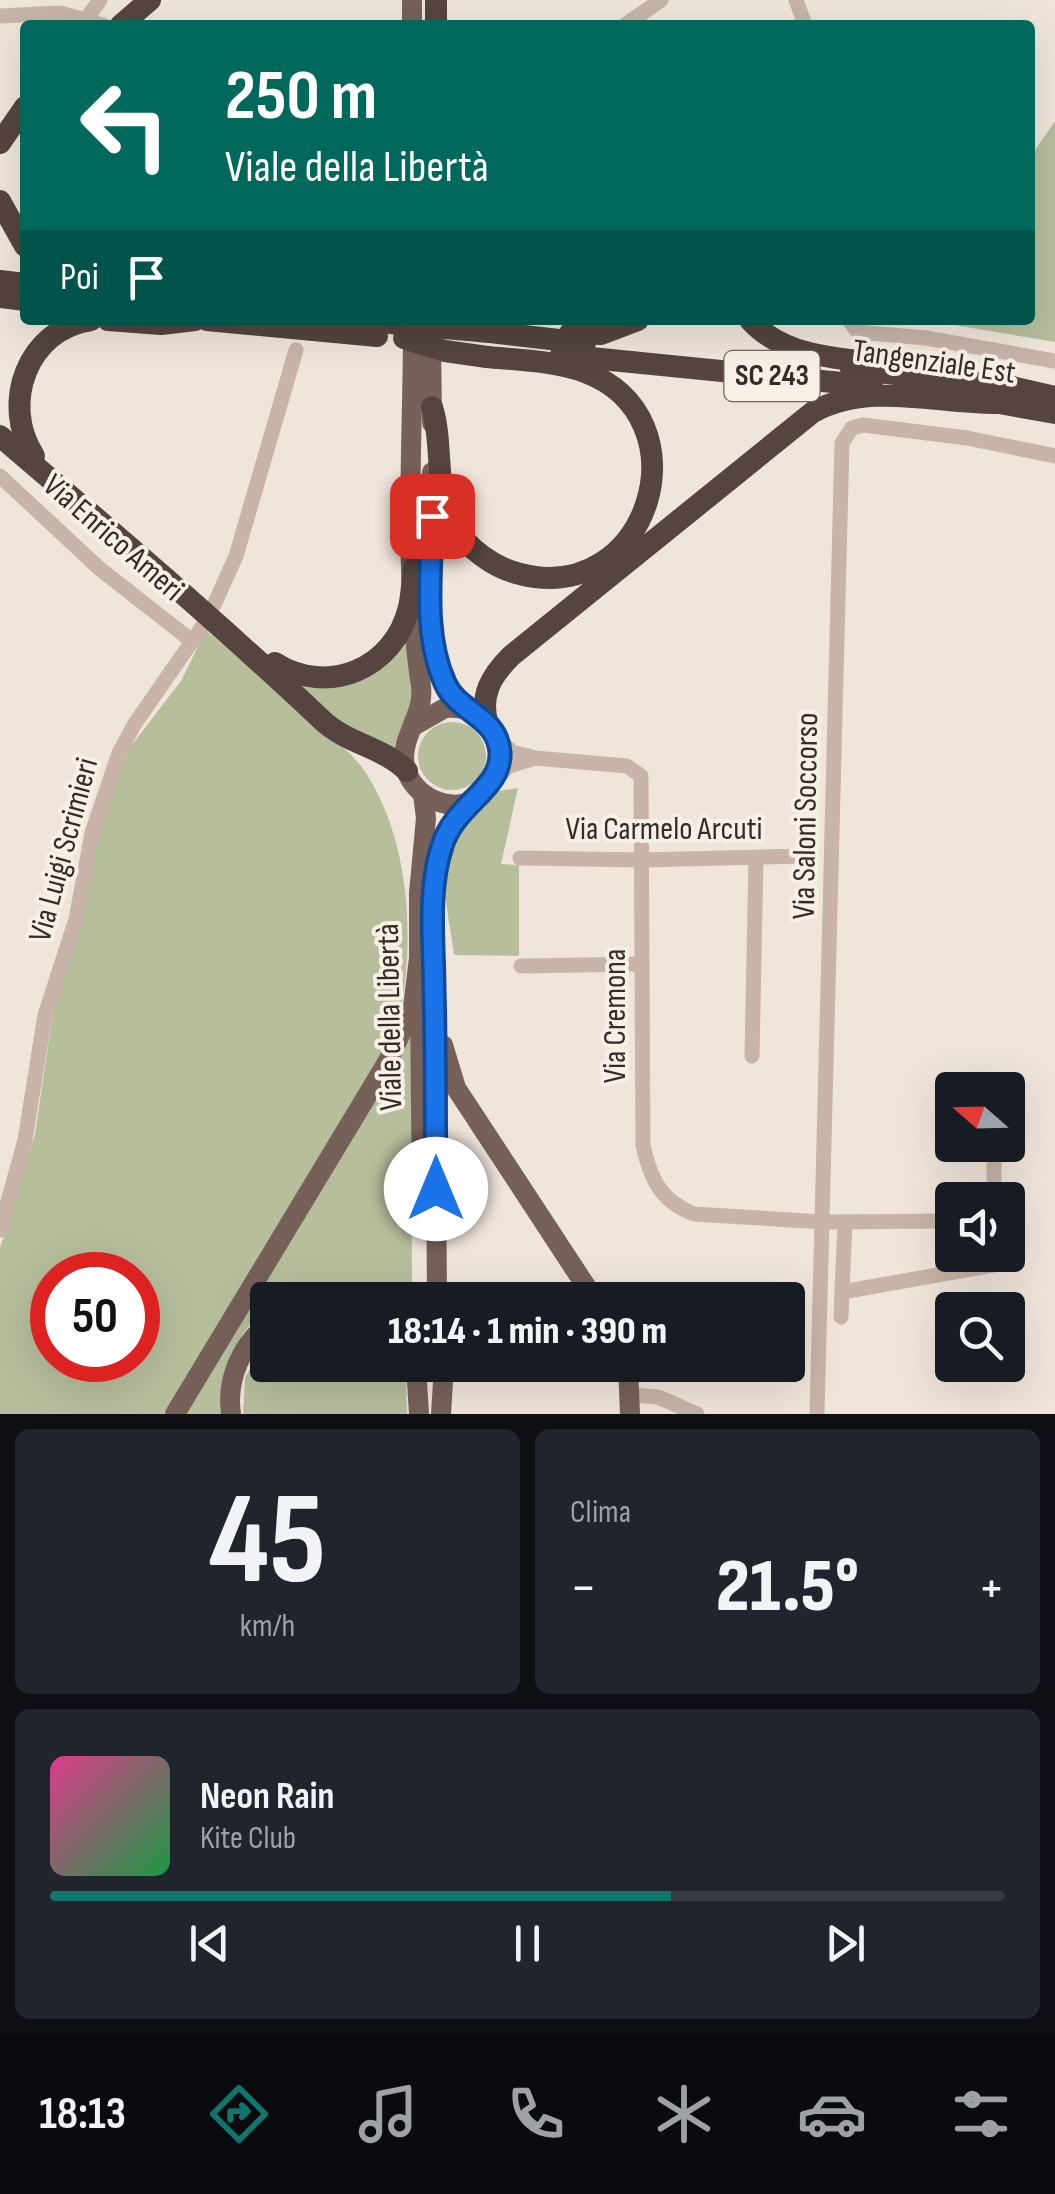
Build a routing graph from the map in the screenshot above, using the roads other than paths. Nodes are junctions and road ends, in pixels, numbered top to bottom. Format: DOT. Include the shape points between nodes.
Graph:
graph roads {
  1 [pos="100,0"];
  2 [pos="150,0"];
  3 [pos="661,0"];
  4 [pos="0,16"];
  5 [pos="86,19"];
  6 [pos="92,20"];
  7 [pos="121,20"];
  8 [pos="632,20"];
  9 [pos="20,114"];
  10 [pos="3,139"];
  11 [pos="0,164"];
  12 [pos="0,201"];
  13 [pos="20,237"];
  14 [pos="78,325"];
  15 [pos="344,325"];
  16 [pos="431,325"];
  17 [pos="455,325"];
  18 [pos="625,325"];
  19 [pos="756,325"];
  20 [pos="854,325"];
  21 [pos="371,326"];
  22 [pos="408,327"];
  23 [pos="489,341"];
  24 [pos="296,350"];
  25 [pos="1055,360"];
  26 [pos="932,377"];
  27 [pos="1055,397"];
  28 [pos="1003,402"];
  29 [pos="432,406"];
  30 [pos="1055,413"];
  31 [pos="0,436"];
  32 [pos="1055,456"];
  33 [pos="0,476"];
  34 [pos="64,488"];
  35 [pos="414,568"];
  36 [pos="214,605"];
  37 [pos="216,626"];
  38 [pos="192,641"];
  39 [pos="415,725"];
  40 [pos="486,725"];
  41 [pos="535,758"];
  42 [pos="407,771"];
  43 [pos="491,784"];
  44 [pos="422,794"];
  45 [pos="470,800"];
  46 [pos="808,856"];
  47 [pos="520,858"];
  48 [pos="756,859"];
  49 [pos="642,860"];
  50 [pos="434,916"];
  51 [pos="419,958"];
  52 [pos="642,964"];
  53 [pos="521,966"];
  54 [pos="752,1056"];
  55 [pos="0,1169"];
  56 [pos="18,1171"];
  57 [pos="823,1222"];
  58 [pos="845,1222"];
  59 [pos="935,1222"];
  60 [pos="0,1230"];
  61 [pos="954,1272"];
  62 [pos="423,1282"];
  63 [pos="436,1282"];
  64 [pos="582,1282"];
  65 [pos="842,1292"];
  66 [pos="841,1316"];
  67 [pos="250,1346"];
  68 [pos="420,1382"];
  69 [pos="440,1382"];
  70 [pos="632,1405"];
  71 [pos="175,1414"];
  72 [pos="231,1414"];
  73 [pos="421,1414"];
  74 [pos="439,1414"];
  75 [pos="697,1414"];
  76 [pos="817,1414"];
  1 -- 5 [label="street"];
  2 -- 7 [label="highway"];
  3 -- 8 [label="street"];
  4 -- 5 [label="street"];
  5 -- 6 [label="street"];
  9 -- 10 [label="highway"];
  10 -- 11 [label="highway"];
  12 -- 13 [label="highway"];
  14 -- 34 [label="highway" via="46,336 26,358 14,392 22,440"];
  15 -- 21 [label="highway"];
  16 -- 29 [label="main road"];
  17 -- 23 [label="highway, bridge"];
  18 -- 23 [label="highway" via="601,334"];
  19 -- 26 [label="highway" via="796,351"];
  20 -- 25 [label="street" via="868,334"];
  21 -- 22 [label="highway, bridge"];
  22 -- 23 [label="highway, bridge" via="445,352"];
  22 -- 35 [label="main road"];
  23 -- 26 [label="highway, Tangenziale Est / SC 243"];
  23 -- 28 [label="highway, Tangenziale Est / SC 243"];
  23 -- 29 [label="highway" via="585,372 635,411 654,470 642,516 614,555 594,568 550,579 508,571 472,547 445,504"];
  24 -- 36 [label="street" via="236,556"];
  26 -- 27 [label="highway, Tangenziale Est / SC 243"];
  28 -- 30 [label="highway, Tangenziale Est / SC 243"];
  28 -- 40 [label="highway" via="865,396 813,412 512,656 490,684"];
  29 -- 40 [label="main road" via="434,638 446,686"];
  31 -- 34 [label="highway"];
  32 -- 57 [label="street, Via Saloni Soccorso" via="862,425 842,442"];
  33 -- 38 [label="street, Via Enrico Ameri" via="100,569"];
  34 -- 37 [label="highway"];
  35 -- 37 [label="highway" via="409,609 390,645 341,678 289,672"];
  35 -- 39 [label="main road" via="422,695"];
  37 -- 38 [label="street, Via Luigi Scrimieri"];
  37 -- 42 [label="highway" via="340,735"];
  38 -- 56 [label="street, Via Luigi Scrimieri" via="134,725 97,817 76,918 44,1015"];
  39 -- 40 [label="main road" via="438,710"];
  39 -- 42 [label="main road" via="405,745"];
  40 -- 41 [label="street, Via Cremona" via="512,752"];
  40 -- 43 [label="main road" via="500,762"];
  41 -- 43 [label="street" via="509,766"];
  41 -- 49 [label="street, Via Cremona" via="636,770"];
  42 -- 44 [label="main road, Viale della Libertà"];
  43 -- 45 [label="main road, Viale della Libertà"];
  44 -- 45 [label="main road" via="446,804"];
  44 -- 51 [label="main road, Viale della Libertà"];
  45 -- 50 [label="main road, Viale della Libertà" via="442,846"];
  46 -- 48 [label="street, Via Carmelo Arcuti"];
  47 -- 49 [label="street, Via Carmelo Arcuti"];
  48 -- 49 [label="street, Via Carmelo Arcuti"];
  48 -- 54 [label="street"];
  49 -- 52 [label="street, Via Cremona"];
  50 -- 63 [label="main road, Viale della Libertà"];
  50 -- 64 [label="main road" via="448,1069"];
  51 -- 62 [label="main road, Viale della Libertà"];
  51 -- 71 [label="main road" via="413,1007 388,1061"];
  52 -- 53 [label="street"];
  52 -- 57 [label="street, Via Cremona" via="643,1146 660,1192 694,1214"];
  55 -- 56 [label="street"];
  56 -- 60 [label="street, Via Luigi Scrimieri"];
  57 -- 58 [label="street, Via Cremona"];
  57 -- 76 [label="street, Via Saloni Soccorso"];
  58 -- 59 [label="street, Via Cremona"];
  58 -- 65 [label="street"];
  61 -- 65 [label="street"];
  65 -- 66 [label="street"];
  67 -- 72 [label="main road" via="230,1390"];
  68 -- 73 [label="main road"];
  69 -- 74 [label="main road"];
  70 -- 75 [label="street" via="658,1397"];
}
